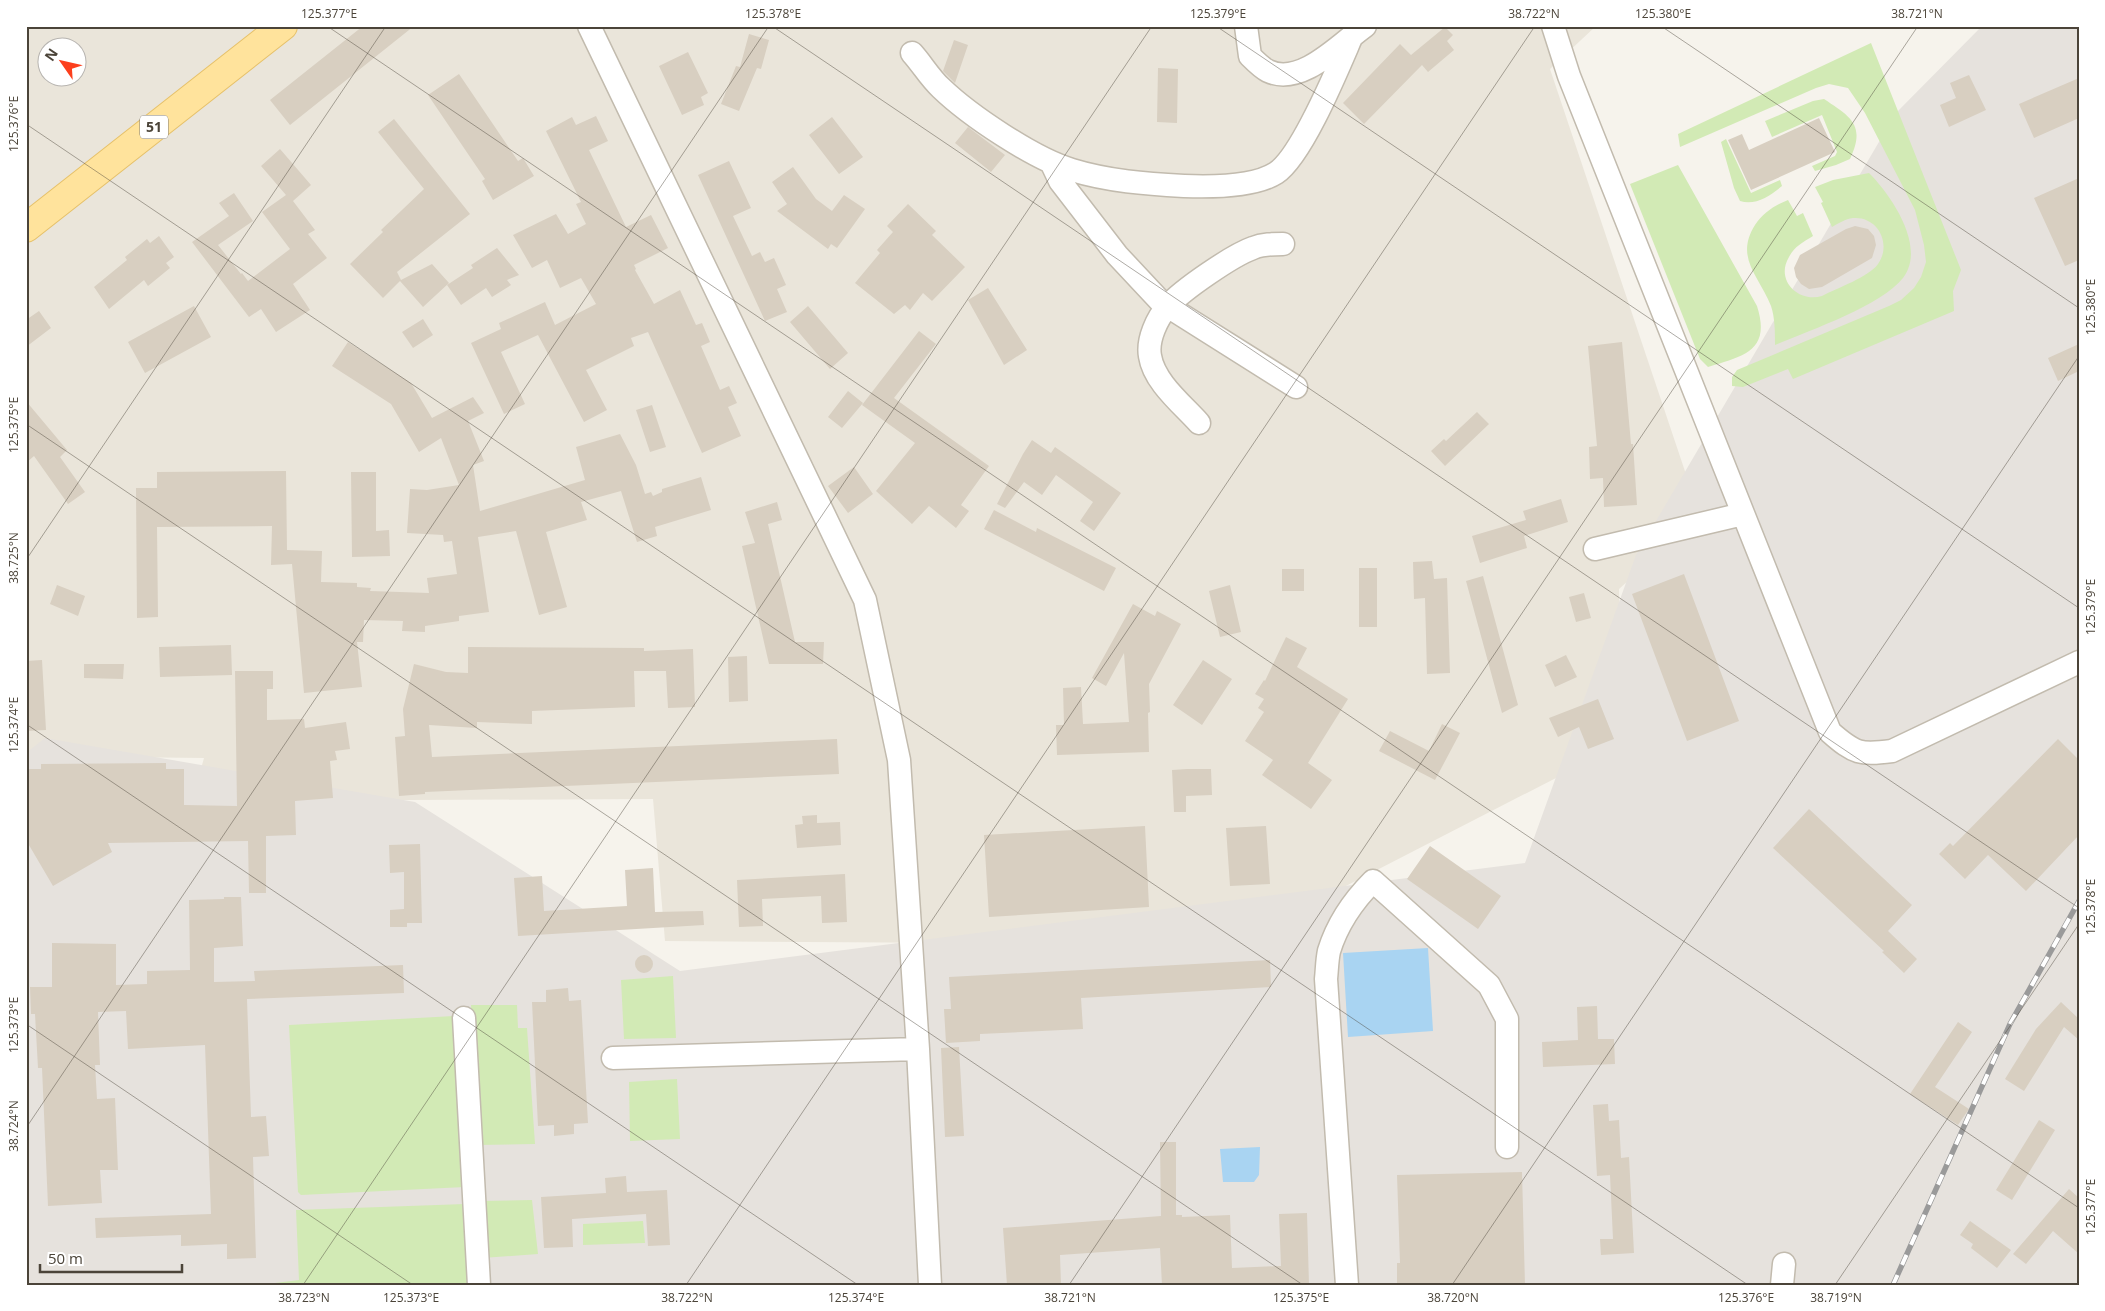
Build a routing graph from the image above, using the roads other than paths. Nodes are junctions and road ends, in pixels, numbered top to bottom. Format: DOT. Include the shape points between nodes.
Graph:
graph roads {
  1 [pos="283,26"];
  2 [pos="589,26"];
  3 [pos="1246,26"];
  4 [pos="1553,26"];
  5 [pos="1358,32"];
  6 [pos="912,53"];
  7 [pos="1051,162"];
  8 [pos="26,228"];
  9 [pos="1283,244"];
  10 [pos="1167,306"];
  11 [pos="1296,387"];
  12 [pos="1199,423"];
  13 [pos="1743,514"];
  14 [pos="1595,549"];
  15 [pos="2079,662"];
  16 [pos="464,1018"];
  17 [pos="918,1049"];
  18 [pos="613,1058"];
  19 [pos="1507,1147"];
  20 [pos="479,1285"];
  21 [pos="930,1285"];
  22 [pos="1347,1285"];
  1 -- 8 [label="main road, 51"];
  2 -- 17 [label="street" via="865,600 899,760"];
  3 -- 5 [label="street" via="1250,56 1268,71 1281,74 1303,71"];
  4 -- 13 [label="street" via="1568,76"];
  5 -- 7 [label="street" via="1288,161 1260,180 1207,187 1134,183 1072,170"];
  6 -- 7 [label="street" via="940,88 965,108 1001,134"];
  7 -- 10 [label="street" via="1060,181 1117,255"];
  9 -- 10 [label="street" via="1253,248 1204,277"];
  10 -- 11 [label="street"];
  10 -- 12 [label="street" via="1153,332 1149,354 1155,373"];
  13 -- 14 [label="street"];
  13 -- 15 [label="street" via="1830,732 1847,746 1867,754 1892,751"];
  16 -- 20 [label="street"];
  17 -- 18 [label="street"];
  17 -- 21 [label="street"];
  19 -- 22 [label="street" via="1507,1019 1489,984 1373,881 1358,896 1336,933 1328,953 1326,979"];
}
